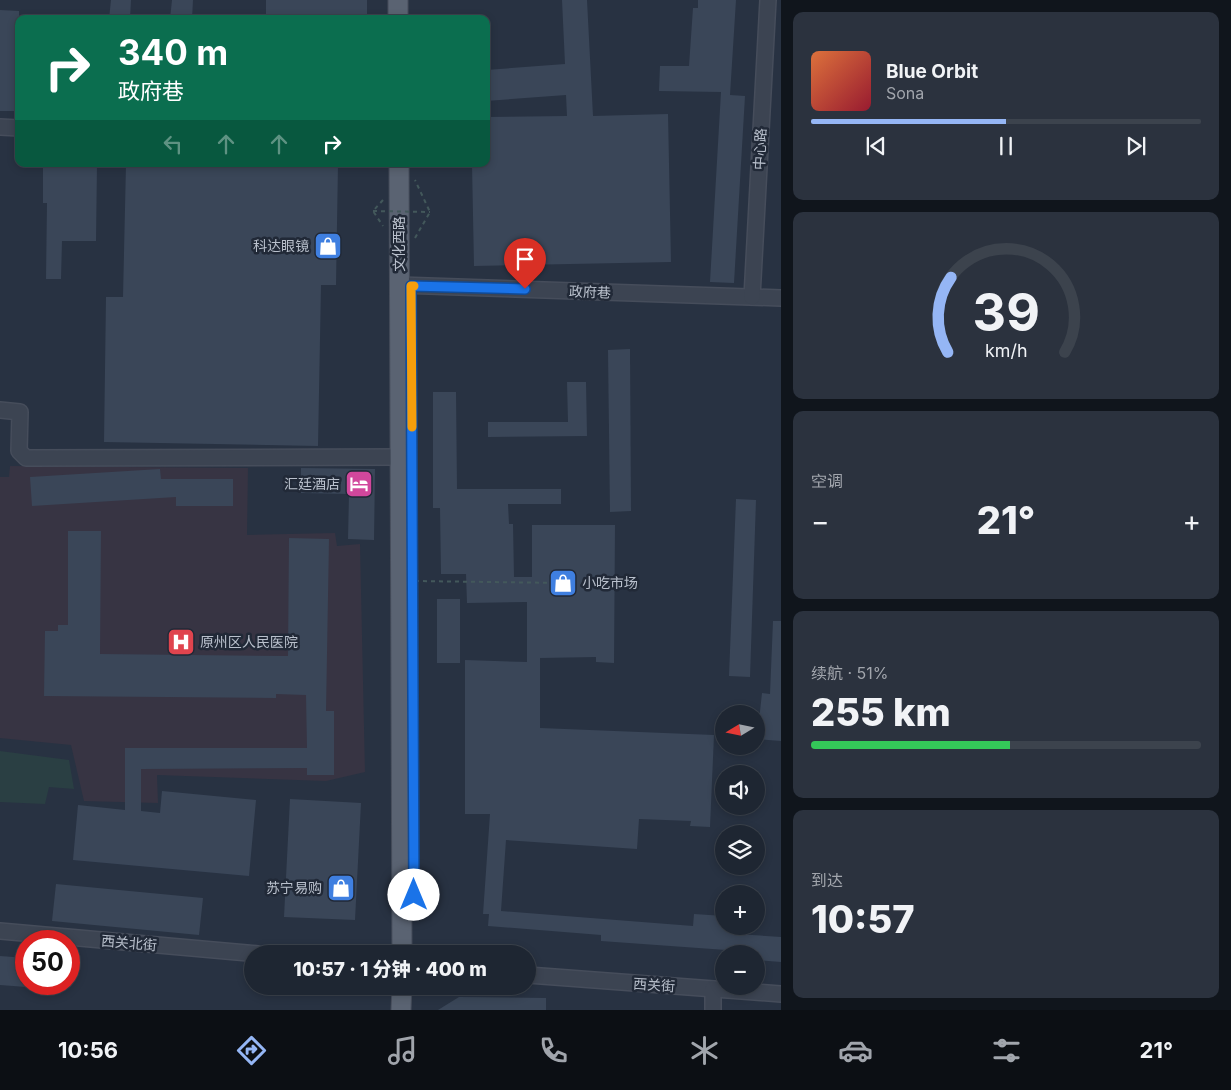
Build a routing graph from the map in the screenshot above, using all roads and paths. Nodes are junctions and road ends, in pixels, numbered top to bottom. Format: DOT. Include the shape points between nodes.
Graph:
graph roads {
  1 [pos="398,0"];
  2 [pos="411,0"];
  3 [pos="768,0"];
  4 [pos="398,15"];
  5 [pos="411,15"];
  6 [pos="0,127"];
  7 [pos="15,128"];
  8 [pos="407,167"];
  9 [pos="407,167"];
  10 [pos="408,167"];
  11 [pos="373,211"];
  12 [pos="430,212"];
  13 [pos="411,245"];
  14 [pos="405,285"];
  15 [pos="752,297"];
  16 [pos="781,298"];
  17 [pos="0,410"];
  18 [pos="400,457"];
  19 [pos="412,581"];
  20 [pos="563,583"];
  21 [pos="0,932"];
  22 [pos="402,945"];
  23 [pos="414,945"];
  24 [pos="244,953"];
  25 [pos="536,976"];
  26 [pos="713,989"];
  27 [pos="781,994"];
  28 [pos="402,995"];
  29 [pos="414,995"];
  30 [pos="401,1010"];
  31 [pos="414,1010"];
  32 [pos="713,1010"];
  1 -- 4 [label="main road"];
  2 -- 5 [label="main road"];
  3 -- 15 [label="street, 中心路"];
  6 -- 7 [label="street"];
  8 -- 13 [label="main road, 文化西路"];
  9 -- 14 [label="main road, 文化西路"];
  10 -- 12 [label="path"];
  11 -- 12 [label="path, bridge"];
  12 -- 13 [label="path"];
  13 -- 14 [label="main road, 文化西路"];
  14 -- 15 [label="street, 政府巷"];
  14 -- 18 [label="main road, 文化西路"];
  14 -- 19 [label="main road, 文化西路"];
  15 -- 16 [label="street, 政府巷"];
  17 -- 18 [label="street" via="20,412 19,451 26,458"];
  18 -- 22 [label="main road, 文化西路"];
  19 -- 20 [label="path"];
  19 -- 23 [label="main road, 文化西路"];
  21 -- 24 [label="street, 西关北街"];
  25 -- 26 [label="street, 西关街"];
  26 -- 27 [label="street, 西关街"];
  26 -- 32 [label="street"];
  28 -- 30 [label="main road"];
  29 -- 31 [label="main road"];
}
